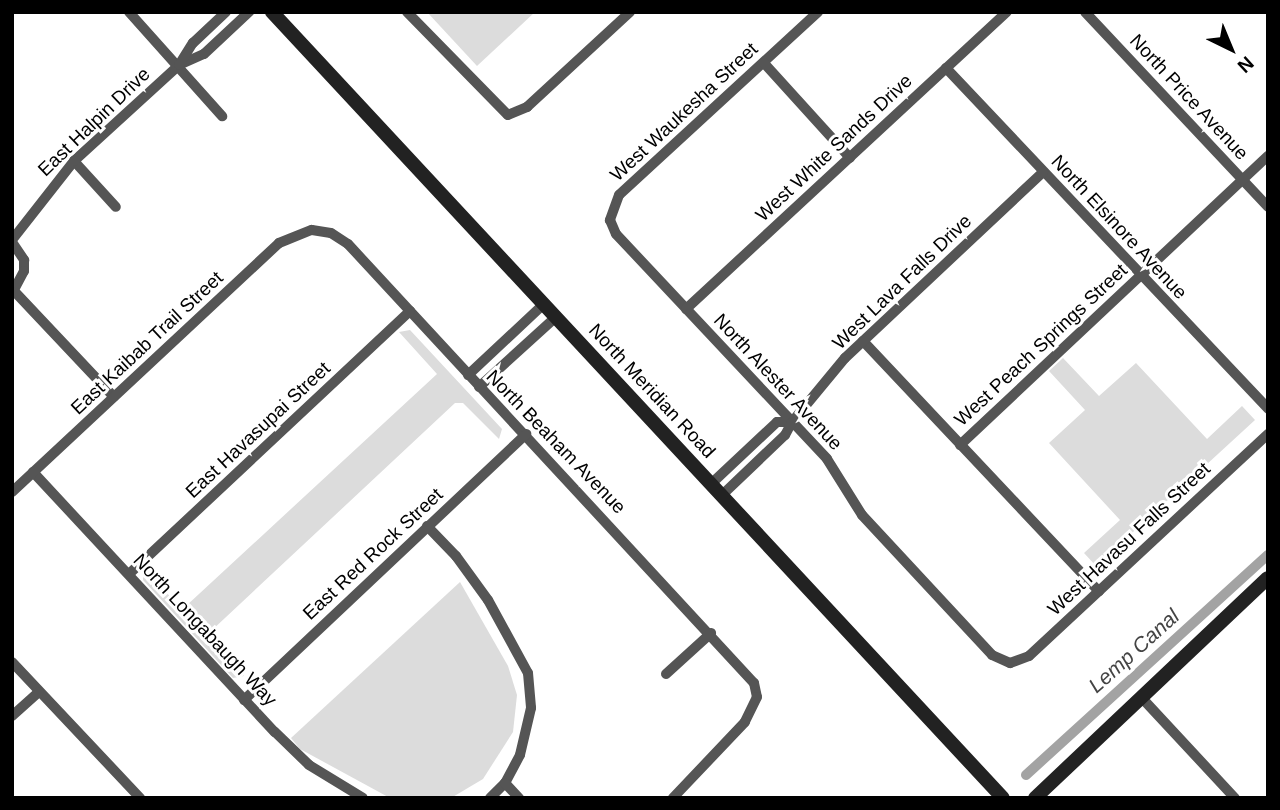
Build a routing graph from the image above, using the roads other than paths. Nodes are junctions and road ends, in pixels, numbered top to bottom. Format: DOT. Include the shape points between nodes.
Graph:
graph roads {
  1 [pos="129,12"];
  2 [pos="226,12"];
  3 [pos="249,12"];
  4 [pos="272,12"];
  5 [pos="407,12"];
  6 [pos="629,12"];
  7 [pos="818,12"];
  8 [pos="1007,12"];
  9 [pos="1085,12"];
  10 [pos="764,63"];
  11 [pos="179,65"];
  12 [pos="946,68"];
  13 [pos="222,116"];
  14 [pos="1268,156"];
  15 [pos="850,158"];
  16 [pos="74,161"];
  17 [pos="1043,172"];
  18 [pos="1242,179"];
  19 [pos="116,207"];
  20 [pos="1268,207"];
  21 [pos="610,213"];
  22 [pos="312,230"];
  23 [pos="12,241"];
  24 [pos="1141,275"];
  25 [pos="14,293"];
  26 [pos="544,304"];
  27 [pos="686,309"];
  28 [pos="410,311"];
  29 [pos="556,317"];
  30 [pos="863,341"];
  31 [pos="468,375"];
  32 [pos="479,387"];
  33 [pos="114,397"];
  34 [pos="1268,410"];
  35 [pos="792,422"];
  36 [pos="526,434"];
  37 [pos="1268,434"];
  38 [pos="960,445"];
  39 [pos="33,472"];
  40 [pos="712,483"];
  41 [pos="12,492"];
  42 [pos="723,494"];
  43 [pos="427,526"];
  44 [pos="130,574"];
  45 [pos="1268,578"];
  46 [pos="1099,590"];
  47 [pos="711,633"];
  48 [pos="12,662"];
  49 [pos="1010,663"];
  50 [pos="666,674"];
  51 [pos="39,692"];
  52 [pos="1141,698"];
  53 [pos="244,700"];
  54 [pos="12,716"];
  55 [pos="505,783"];
  56 [pos="493,797"];
  57 [pos="140,798"];
  58 [pos="363,798"];
  59 [pos="519,798"];
  60 [pos="673,798"];
  61 [pos="1003,798"];
  62 [pos="1035,798"];
  63 [pos="1235,798"];
  1 -- 11 [label="street"];
  2 -- 11 [label="street, East Halpin Drive" via="193,43"];
  3 -- 11 [label="street, East Halpin Drive" via="204,54"];
  4 -- 26 [label="main road, North Meridian Road"];
  5 -- 6 [label="street" via="508,115 527,107"];
  7 -- 10 [label="street, West Waukesha Street"];
  8 -- 12 [label="street, West White Sands Drive"];
  9 -- 18 [label="street, North Price Avenue"];
  10 -- 15 [label="street"];
  10 -- 21 [label="street, West Waukesha Street" via="619,195"];
  11 -- 13 [label="street"];
  11 -- 16 [label="street, East Halpin Drive"];
  12 -- 15 [label="street, West White Sands Drive"];
  12 -- 17 [label="street, North Elsinore Avenue"];
  14 -- 18 [label="street, West Peach Springs Street"];
  15 -- 27 [label="street, West White Sands Drive"];
  16 -- 19 [label="street"];
  16 -- 23 [label="street, East Halpin Drive"];
  17 -- 24 [label="street, North Elsinore Avenue"];
  17 -- 30 [label="street, West Lava Falls Drive"];
  18 -- 20 [label="street, North Price Avenue"];
  18 -- 24 [label="street, West Peach Springs Street"];
  21 -- 27 [label="street, North Alester Avenue" via="616,234"];
  22 -- 28 [label="street, North Beaham Avenue" via="331,233 348,244"];
  22 -- 33 [label="street, East Kaibab Trail Street" via="279,243"];
  23 -- 25 [label="street" via="24,260"];
  24 -- 34 [label="street, North Elsinore Avenue"];
  24 -- 38 [label="street, West Peach Springs Street"];
  25 -- 33 [label="street"];
  26 -- 29 [label="main road, North Meridian Road"];
  26 -- 31 [label="street"];
  27 -- 35 [label="street, North Alester Avenue"];
  28 -- 31 [label="street, North Beaham Avenue"];
  28 -- 44 [label="street, East Havasupai Street"];
  29 -- 32 [label="street"];
  29 -- 40 [label="main road, North Meridian Road"];
  30 -- 35 [label="street, West Lava Falls Drive"];
  30 -- 38 [label="street"];
  31 -- 32 [label="street, North Beaham Avenue"];
  32 -- 36 [label="street, North Beaham Avenue"];
  33 -- 39 [label="street, East Kaibab Trail Street"];
  35 -- 40 [label="street, West Lava Falls Drive" via="777,422"];
  35 -- 42 [label="street, West Lava Falls Drive" via="785,435"];
  35 -- 49 [label="street, North Alester Avenue" via="836,471 862,515 992,655"];
  36 -- 43 [label="street, East Red Rock Street"];
  36 -- 47 [label="street, North Beaham Avenue"];
  37 -- 46 [label="street, West Havasu Falls Street"];
  38 -- 46 [label="street"];
  39 -- 41 [label="street, East Kaibab Trail Street"];
  39 -- 44 [label="street, North Longabaugh Way"];
  40 -- 42 [label="main road, North Meridian Road"];
  42 -- 61 [label="main road, North Meridian Road"];
  43 -- 53 [label="street, East Red Rock Street"];
  43 -- 55 [label="street" via="488,600 528,673 528,727"];
  44 -- 53 [label="street, North Longabaugh Way"];
  45 -- 52 [label="main road"];
  46 -- 49 [label="street, West Havasu Falls Street" via="1029,656"];
  47 -- 50 [label="street"];
  47 -- 60 [label="street, North Beaham Avenue" via="746,671 757,698 745,722"];
  48 -- 51 [label="street"];
  51 -- 54 [label="street"];
  51 -- 57 [label="street"];
  52 -- 62 [label="main road"];
  52 -- 63 [label="street"];
  53 -- 58 [label="street, North Longabaugh Way" via="309,765"];
  55 -- 56 [label="street"];
  55 -- 59 [label="street"];
}
